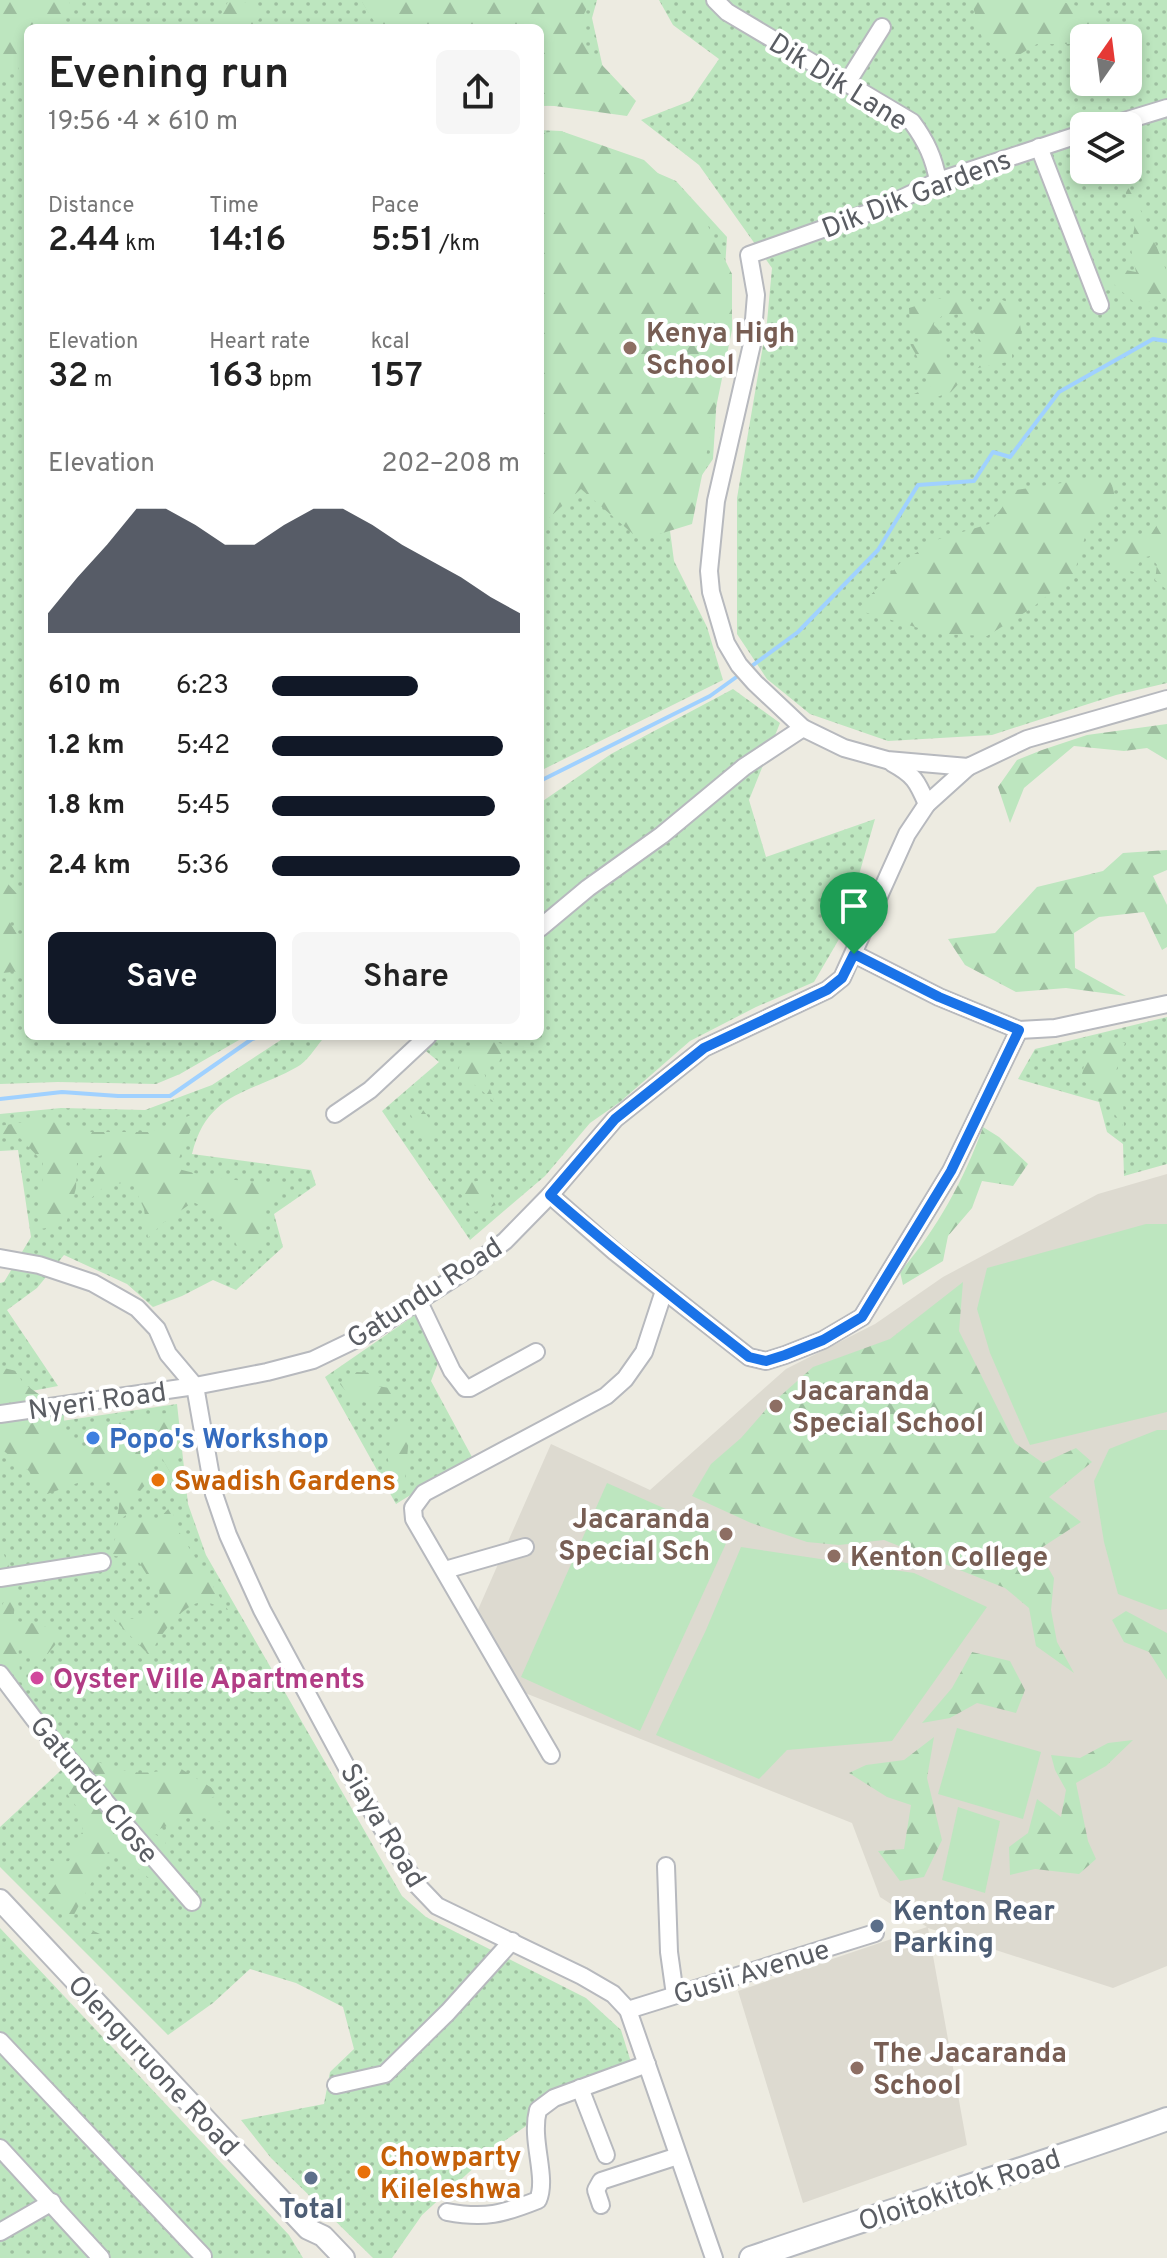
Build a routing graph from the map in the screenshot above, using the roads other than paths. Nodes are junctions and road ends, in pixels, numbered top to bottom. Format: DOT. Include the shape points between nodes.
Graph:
graph roads {
  1 [pos="715,0"];
  2 [pos="882,27"];
  3 [pos="847,83"];
  4 [pos="1167,108"];
  5 [pos="1142,116"];
  6 [pos="1070,137"];
  7 [pos="1039,147"];
  8 [pos="938,181"];
  9 [pos="1100,305"];
  10 [pos="1167,699"];
  11 [pos="803,728"];
  12 [pos="887,760"];
  13 [pos="968,767"];
  14 [pos="927,804"];
  15 [pos="544,925"];
  16 [pos="854,954"];
  17 [pos="1167,1004"];
  18 [pos="1019,1030"];
  19 [pos="424,1040"];
  20 [pos="335,1114"];
  21 [pos="550,1195"];
  22 [pos="0,1258"];
  23 [pos="664,1291"];
  24 [pos="419,1302"];
  25 [pos="536,1352"];
  26 [pos="195,1386"];
  27 [pos="0,1414"];
  28 [pos="525,1547"];
  29 [pos="102,1562"];
  30 [pos="445,1570"];
  31 [pos="0,1578"];
  32 [pos="0,1674"];
  33 [pos="551,1755"];
  34 [pos="666,1866"];
  35 [pos="0,1900"];
  36 [pos="192,1902"];
  37 [pos="875,1933"];
  38 [pos="512,1941"];
  39 [pos="675,1995"];
  40 [pos="628,2010"];
  41 [pos="0,2041"];
  42 [pos="647,2064"];
  43 [pos="336,2085"];
  44 [pos="580,2088"];
  45 [pos="1167,2119"];
  46 [pos="0,2148"];
  47 [pos="606,2155"];
  48 [pos="678,2156"];
  49 [pos="52,2202"];
  50 [pos="601,2205"];
  51 [pos="447,2212"];
  52 [pos="308,2229"];
  53 [pos="0,2232"];
  54 [pos="203,2256"];
  55 [pos="101,2258"];
  56 [pos="325,2258"];
  57 [pos="344,2258"];
  58 [pos="714,2258"];
  59 [pos="751,2258"];
  1 -- 3 [label="street, Dik Dik Lane"];
  2 -- 3 [label="street"];
  3 -- 8 [label="street, Dik Dik Lane" via="912,122 925,140"];
  4 -- 5 [label="street"];
  6 -- 7 [label="street, Dik Dik Gardens"];
  7 -- 8 [label="street, Dik Dik Gardens"];
  7 -- 9 [label="street"];
  8 -- 11 [label="street, Dik Dik Gardens" via="882,208 749,255 756,295 752,344 716,501 711,592 726,643 739,665"];
  10 -- 13 [label="street" via="1027,739"];
  11 -- 12 [label="street" via="844,748"];
  11 -- 15 [label="street" via="744,767"];
  12 -- 13 [label="street"];
  12 -- 14 [label="street" via="916,779"];
  13 -- 14 [label="street, Gatundu Road"];
  14 -- 16 [label="street, Gatundu Road" via="896,854"];
  16 -- 18 [label="street"];
  16 -- 21 [label="street, Gatundu Road" via="842,978 827,990 704,1048 649,1089 615,1119"];
  17 -- 18 [label="street" via="1055,1028"];
  18 -- 23 [label="street" via="951,1171 862,1317 823,1340 759,1361"];
  19 -- 20 [label="street"];
  21 -- 23 [label="street"];
  21 -- 24 [label="street, Gatundu Road" via="505,1241"];
  22 -- 26 [label="street" via="93,1283 137,1308"];
  23 -- 30 [label="street" via="644,1352 606,1396 418,1498 414,1519"];
  24 -- 25 [label="street" via="465,1388"];
  24 -- 26 [label="street, Gatundu Road" via="313,1360"];
  26 -- 27 [label="street, Nyeri Road"];
  26 -- 38 [label="street, Siaya Road" via="214,1494 228,1535 262,1610 359,1790 416,1884 437,1906"];
  28 -- 30 [label="street"];
  29 -- 31 [label="street"];
  30 -- 33 [label="street"];
  32 -- 36 [label="street, Gatundu Close"];
  34 -- 39 [label="street"];
  35 -- 52 [label="street, Olenguruone Road"];
  37 -- 39 [label="street, Gusii Avenue"];
  38 -- 40 [label="street, Siaya Road" via="613,1994"];
  38 -- 43 [label="street" via="385,2074"];
  39 -- 40 [label="street, Gusii Avenue"];
  40 -- 42 [label="street"];
  41 -- 54 [label="street"];
  42 -- 44 [label="street"];
  42 -- 48 [label="street"];
  44 -- 47 [label="street"];
  44 -- 51 [label="street" via="538,2110 538,2200 490,2216"];
  45 -- 59 [label="main road, Oloitokitok Road"];
  46 -- 49 [label="street"];
  48 -- 50 [label="street" via="601,2181 596,2190"];
  48 -- 58 [label="street"];
  49 -- 53 [label="street"];
  49 -- 55 [label="street"];
  52 -- 56 [label="street, Olenguruone Road"];
  52 -- 57 [label="street, Olenguruone Road"];
}
